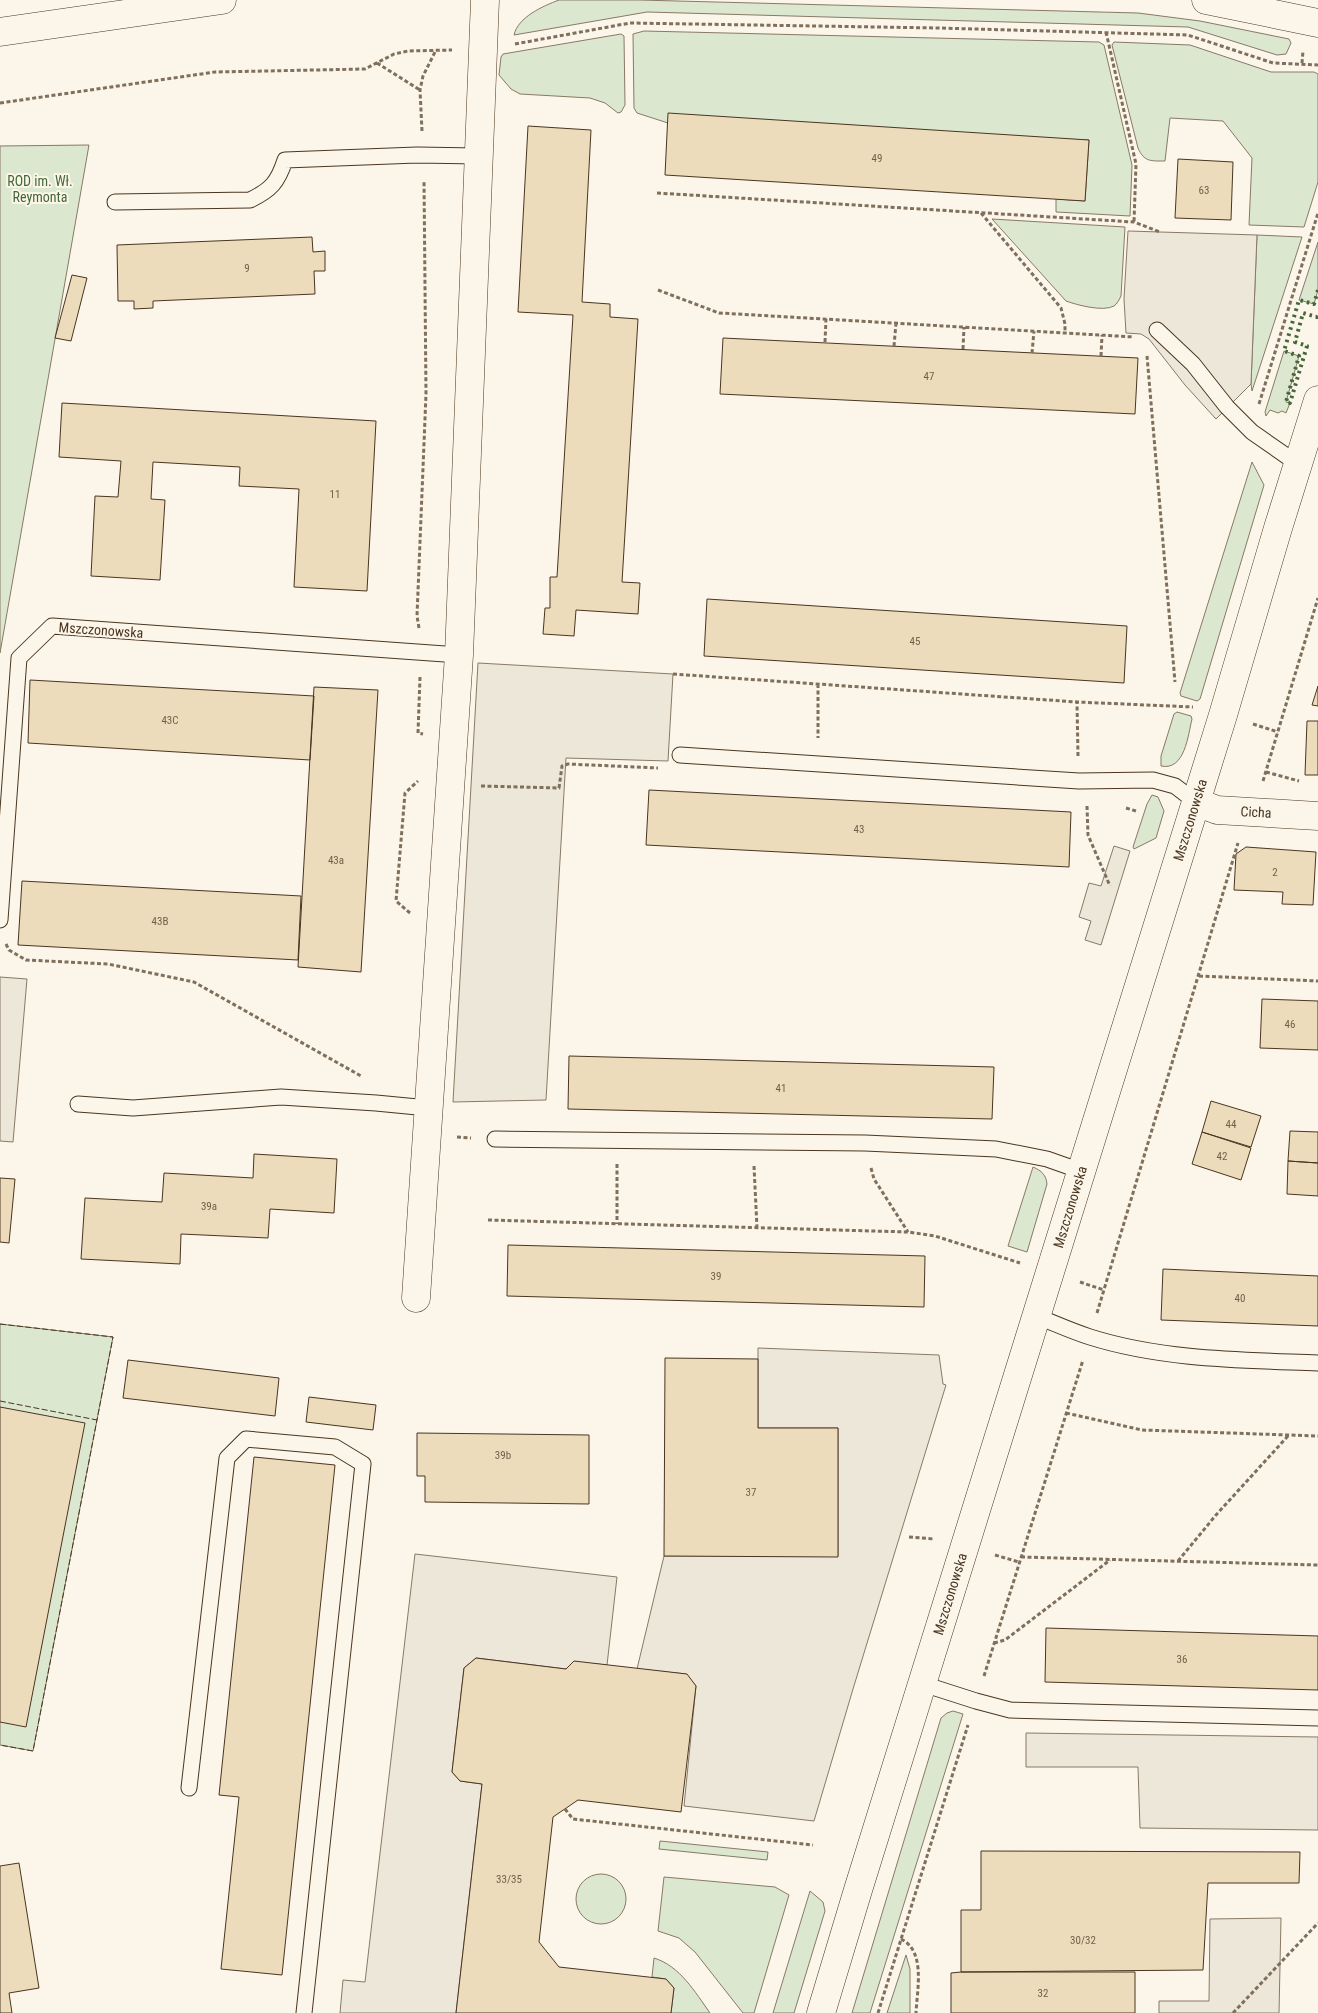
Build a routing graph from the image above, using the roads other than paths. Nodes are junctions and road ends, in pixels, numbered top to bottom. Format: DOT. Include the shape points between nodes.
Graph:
graph roads {
  1 [pos="222,0"];
  2 [pos="485,0"];
  3 [pos="1206,0"];
  4 [pos="1318,22"];
  5 [pos="0,32"];
  6 [pos="478,156"];
  7 [pos="116,202"];
  8 [pos="1157,330"];
  9 [pos="1318,400"];
  10 [pos="1298,464"];
  11 [pos="459,655"];
  12 [pos="680,756"];
  13 [pos="1196,802"];
  14 [pos="1318,816"];
  15 [pos="0,920"];
  16 [pos="78,1104"];
  17 [pos="427,1122"];
  18 [pos="495,1139"];
  19 [pos="1081,1171"];
  20 [pos="416,1298"];
  21 [pos="1036,1316"];
  22 [pos="1318,1363"];
  23 [pos="923,1684"];
  24 [pos="1318,1718"];
  25 [pos="189,1788"];
  26 [pos="304,2013"];
  27 [pos="822,2013"];
  1 -- 5 [label="street"];
  2 -- 6 [label="street"];
  3 -- 4 [label="street"];
  6 -- 7 [label="lane" via="424,154 285,160 268,192 250,200"];
  6 -- 11 [label="street"];
  8 -- 10 [label="lane" via="1193,364 1252,432"];
  9 -- 10 [label="street, Mszczonowska"];
  10 -- 13 [label="street, Mszczonowska"];
  11 -- 15 [label="lane, Mszczonowska" via="52,626 19,658"];
  11 -- 17 [label="street"];
  12 -- 13 [label="lane" via="1079,781 1153,780 1175,786"];
  13 -- 14 [label="street, Cicha" via="1217,810"];
  13 -- 19 [label="street, Mszczonowska"];
  16 -- 17 [label="lane" via="133,1108 281,1097 376,1103"];
  17 -- 20 [label="street"];
  18 -- 19 [label="lane" via="865,1143 996,1149 1047,1159"];
  19 -- 21 [label="street, Mszczonowska"];
  21 -- 22 [label="lane" via="1090,1337 1157,1352 1204,1358"];
  21 -- 23 [label="street, Mszczonowska"];
  23 -- 24 [label="lane" via="1010,1710"];
  23 -- 27 [label="street, Mszczonowska"];
  25 -- 26 [label="lane" via="227,1458 246,1439 335,1447 364,1464"];
}
